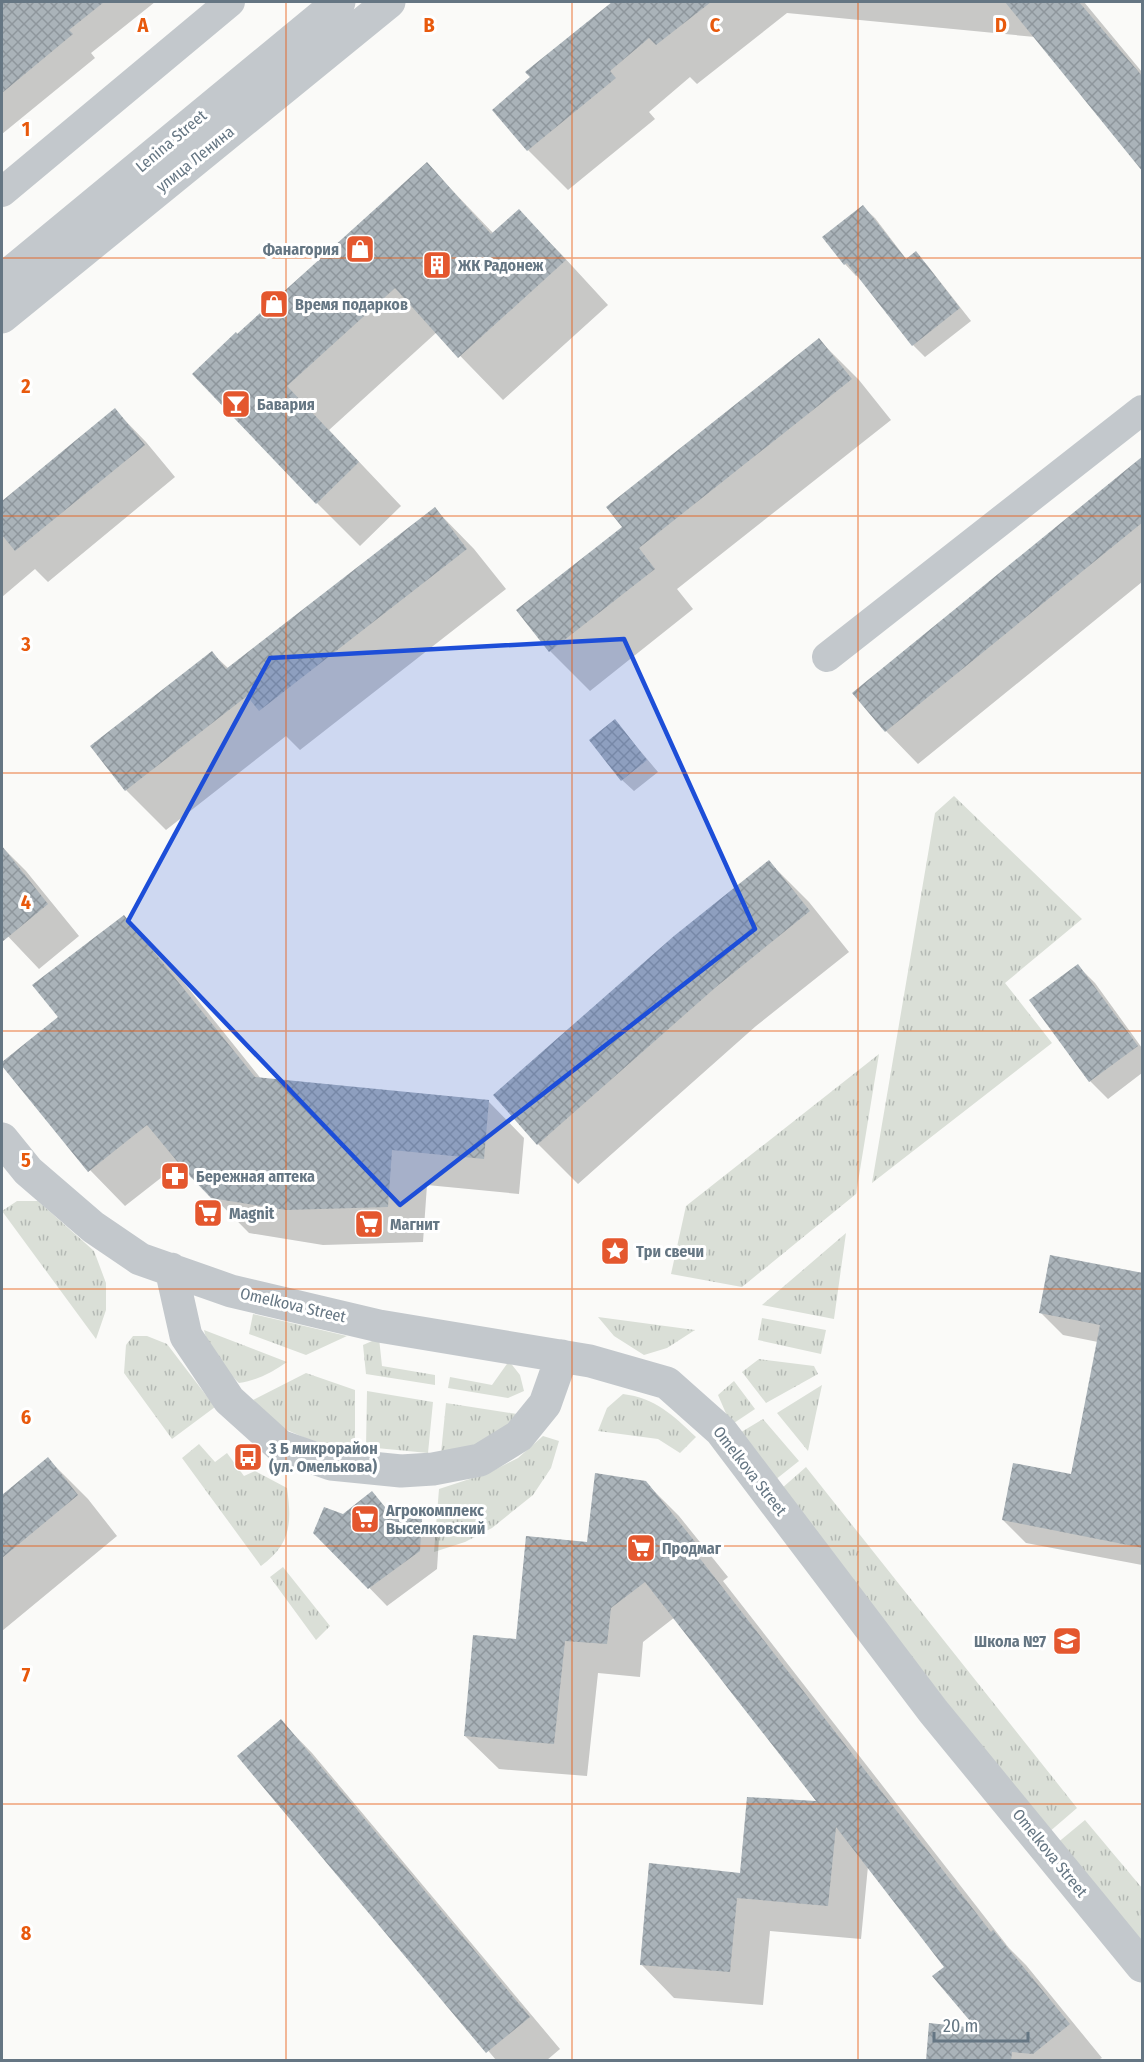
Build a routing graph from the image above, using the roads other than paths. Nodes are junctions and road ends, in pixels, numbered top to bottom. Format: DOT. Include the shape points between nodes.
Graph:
graph roads {
  1 [pos="230,2"];
  2 [pos="339,2"];
  3 [pos="389,2"];
  4 [pos="2,192"];
  5 [pos="2,280"];
  6 [pos="2,317"];
  7 [pos="1143,410"];
  8 [pos="827,657"];
  9 [pos="2,1139"];
  10 [pos="171,1269"];
  11 [pos="562,1356"];
  12 [pos="1143,1966"];
  1 -- 4 [label="street"];
  2 -- 5 [label="street, Lenina Street"];
  3 -- 6 [label="street, улица Ленина"];
  7 -- 8 [label="street"];
  9 -- 10 [label="street, Omelkova Street" via="28,1171 93,1227 140,1258"];
  10 -- 11 [label="street, Omelkova Street" via="231,1291 379,1326"];
  10 -- 11 [label="street" via="186,1336 229,1400 280,1446 331,1464 401,1471 480,1460 519,1436 545,1404"];
  11 -- 12 [label="street, Omelkova Street" via="667,1383 721,1431 933,1711"];
}
